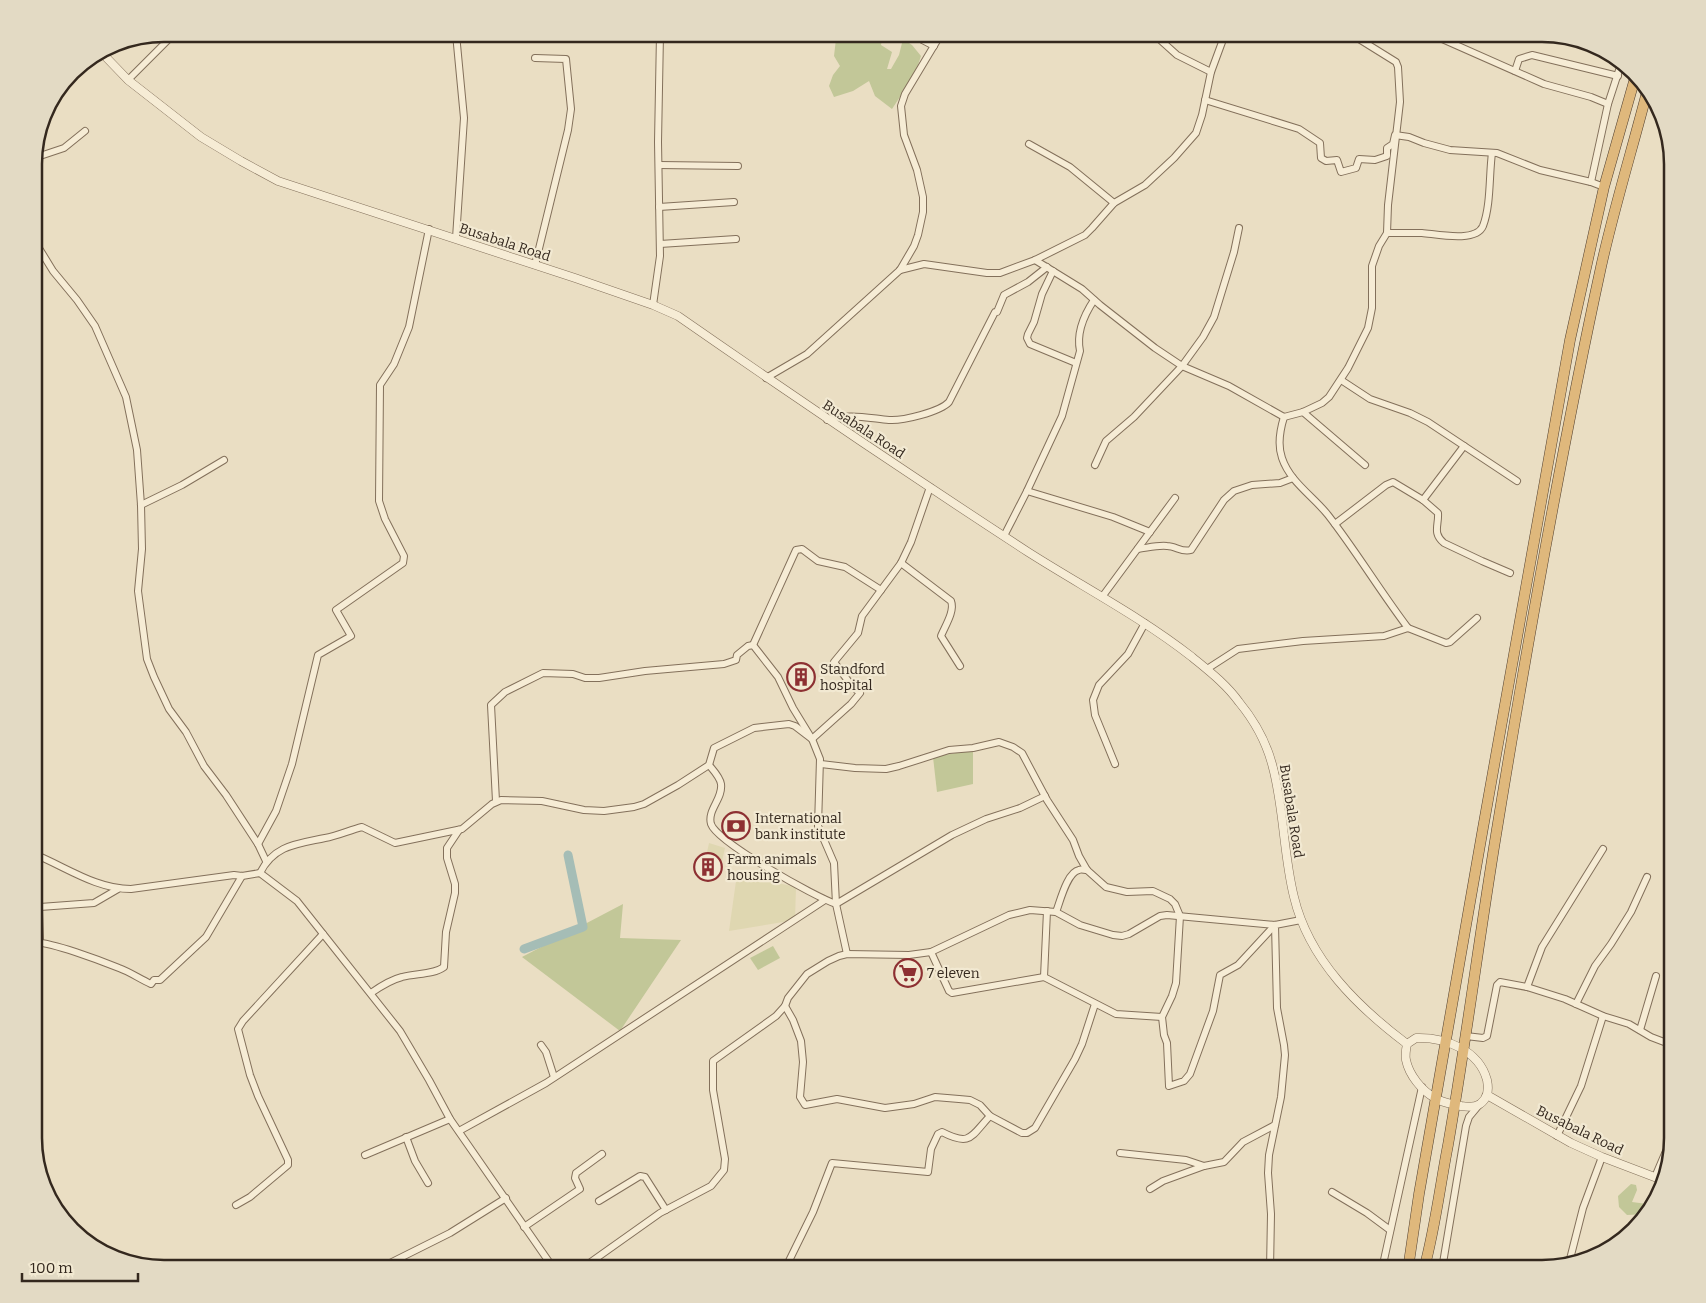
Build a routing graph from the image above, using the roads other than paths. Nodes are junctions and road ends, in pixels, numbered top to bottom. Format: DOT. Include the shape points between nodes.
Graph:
graph roads {
  1 [pos="927,42"];
  2 [pos="936,42"];
  3 [pos="1163,42"];
  4 [pos="1222,42"];
  5 [pos="1364,42"];
  6 [pos="1449,42"];
  7 [pos="165,43"];
  8 [pos="457,43"];
  9 [pos="660,43"];
  10 [pos="934,46"];
  11 [pos="107,57"];
  12 [pos="535,58"];
  13 [pos="1515,71"];
  14 [pos="1619,71"];
  15 [pos="1211,72"];
  16 [pos="1618,76"];
  17 [pos="128,80"];
  18 [pos="1633,84"];
  19 [pos="1205,100"];
  20 [pos="1645,100"];
  21 [pos="1608,104"];
  22 [pos="85,131"];
  23 [pos="1395,135"];
  24 [pos="1029,144"];
  25 [pos="1492,153"];
  26 [pos="43,155"];
  27 [pos="658,165"];
  28 [pos="738,166"];
  29 [pos="1591,182"];
  30 [pos="1604,188"];
  31 [pos="734,202"];
  32 [pos="1114,203"];
  33 [pos="659,207"];
  34 [pos="1239,228"];
  35 [pos="428,230"];
  36 [pos="1387,233"];
  37 [pos="456,238"];
  38 [pos="736,239"];
  39 [pos="660,244"];
  40 [pos="43,255"];
  41 [pos="1034,260"];
  42 [pos="536,265"];
  43 [pos="1050,269"];
  44 [pos="900,270"];
  45 [pos="1094,300"];
  46 [pos="652,305"];
  47 [pos="1076,363"];
  48 [pos="1182,366"];
  49 [pos="766,378"];
  50 [pos="1341,380"];
  51 [pos="1303,412"];
  52 [pos="1284,417"];
  53 [pos="827,420"];
  54 [pos="1464,446"];
  55 [pos="224,460"];
  56 [pos="1095,465"];
  57 [pos="1365,465"];
  58 [pos="1293,478"];
  59 [pos="1517,481"];
  60 [pos="930,487"];
  61 [pos="1027,490"];
  62 [pos="1175,498"];
  63 [pos="1423,500"];
  64 [pos="141,505"];
  65 [pos="1335,524"];
  66 [pos="1150,532"];
  67 [pos="1004,536"];
  68 [pos="1138,549"];
  69 [pos="901,562"];
  70 [pos="1510,573"];
  71 [pos="881,590"];
  72 [pos="1102,597"];
  73 [pos="1477,618"];
  74 [pos="1145,623"];
  75 [pos="1408,628"];
  76 [pos="753,645"];
  77 [pos="960,666"];
  78 [pos="1207,669"];
  79 [pos="812,739"];
  80 [pos="821,764"];
  81 [pos="1115,764"];
  82 [pos="709,765"];
  83 [pos="1045,796"];
  84 [pos="496,801"];
  85 [pos="460,829"];
  86 [pos="258,844"];
  87 [pos="1603,849"];
  88 [pos="43,858"];
  89 [pos="266,861"];
  90 [pos="1087,870"];
  91 [pos="260,873"];
  92 [pos="242,876"];
  93 [pos="1647,877"];
  94 [pos="118,889"];
  95 [pos="825,900"];
  96 [pos="836,904"];
  97 [pos="43,907"];
  98 [pos="1047,911"];
  99 [pos="1056,912"];
  100 [pos="1180,916"];
  101 [pos="1301,920"];
  102 [pos="1275,925"];
  103 [pos="323,934"];
  104 [pos="43,944"];
  105 [pos="931,952"];
  106 [pos="847,954"];
  107 [pos="1656,976"];
  108 [pos="1044,977"];
  109 [pos="1526,987"];
  110 [pos="371,993"];
  111 [pos="1095,1004"];
  112 [pos="1576,1004"];
  113 [pos="784,1006"];
  114 [pos="1602,1016"];
  115 [pos="1162,1017"];
  116 [pos="1640,1030"];
  117 [pos="1466,1036"];
  118 [pos="1446,1042"];
  119 [pos="1664,1042"];
  120 [pos="1407,1044"];
  121 [pos="541,1045"];
  122 [pos="1464,1050"];
  123 [pos="554,1078"];
  124 [pos="1422,1087"];
  125 [pos="1487,1095"];
  126 [pos="1436,1099"];
  127 [pos="1455,1105"];
  128 [pos="1479,1105"];
  129 [pos="990,1116"];
  130 [pos="450,1119"];
  131 [pos="1275,1125"];
  132 [pos="459,1131"];
  133 [pos="1557,1136"];
  134 [pos="406,1137"];
  135 [pos="1120,1153"];
  136 [pos="602,1154"];
  137 [pos="365,1155"];
  138 [pos="1602,1157"];
  139 [pos="1660,1164"];
  140 [pos="1204,1166"];
  141 [pos="1655,1177"];
  142 [pos="428,1183"];
  143 [pos="1150,1189"];
  144 [pos="1332,1192"];
  145 [pos="506,1198"];
  146 [pos="599,1201"];
  147 [pos="236,1205"];
  148 [pos="666,1210"];
  149 [pos="524,1226"];
  150 [pos="1390,1230"];
  151 [pos="1571,1256"];
  152 [pos="396,1260"];
  153 [pos="548,1260"];
  154 [pos="594,1260"];
  155 [pos="789,1260"];
  156 [pos="1270,1260"];
  157 [pos="1384,1260"];
  158 [pos="1409,1260"];
  159 [pos="1426,1260"];
  160 [pos="1444,1260"];
  1 -- 10 [label="street"];
  2 -- 10 [label="street"];
  3 -- 15 [label="street" via="1177,55"];
  4 -- 15 [label="street"];
  5 -- 23 [label="street" via="1396,62 1398,67 1400,102"];
  6 -- 13 [label="street"];
  7 -- 17 [label="street"];
  8 -- 37 [label="street" via="464,118"];
  9 -- 27 [label="street"];
  10 -- 44 [label="street" via="901,106 904,135 919,177 924,206 918,235"];
  11 -- 17 [label="street, Busabala Road"];
  12 -- 42 [label="street" via="566,59 571,109"];
  13 -- 16 [label="street" via="1519,59 1532,56"];
  13 -- 21 [label="street" via="1544,84"];
  14 -- 16 [label="street"];
  15 -- 19 [label="street"];
  16 -- 21 [label="street"];
  17 -- 35 [label="street, Busabala Road" via="201,137 278,181"];
  18 -- 30 [label="highway"];
  19 -- 23 [label="street" via="1304,131 1320,143 1321,158 1337,160 1341,172 1356,168 1359,159 1375,160 1386,156"];
  19 -- 32 [label="street" via="1200,123 1186,144 1144,185"];
  20 -- 117 [label="highway" via="1601,266 1568,424 1508,761"];
  21 -- 29 [label="street"];
  22 -- 26 [label="street" via="64,148"];
  23 -- 25 [label="street" via="1443,148"];
  23 -- 36 [label="street"];
  24 -- 32 [label="street" via="1070,167"];
  25 -- 29 [label="street" via="1540,170"];
  25 -- 36 [label="street" via="1487,210 1480,230 1463,236"];
  27 -- 28 [label="street"];
  27 -- 33 [label="street"];
  29 -- 30 [label="street"];
  30 -- 118 [label="highway" via="1570,340"];
  31 -- 33 [label="street"];
  32 -- 41 [label="street" via="1085,235"];
  33 -- 39 [label="street"];
  34 -- 48 [label="street" via="1214,317"];
  35 -- 37 [label="street, Busabala Road"];
  35 -- 86 [label="street" via="408,327 394,364 380,385 379,501 404,560 336,610 351,636 318,655 292,764 276,811"];
  36 -- 50 [label="street" via="1372,266 1372,308 1368,328"];
  37 -- 42 [label="street, Busabala Road"];
  38 -- 39 [label="street"];
  39 -- 46 [label="street"];
  40 -- 64 [label="street" via="95,326 126,397 137,450"];
  41 -- 43 [label="street"];
  41 -- 44 [label="street" via="993,274 936,265 914,265"];
  42 -- 46 [label="street, Busabala Road"];
  43 -- 45 [label="street"];
  43 -- 47 [label="street" via="1028,341"];
  43 -- 53 [label="street" via="1004,295 945,406 930,413 891,420 843,416"];
  44 -- 49 [label="street" via="806,354"];
  45 -- 47 [label="street" via="1085,314"];
  45 -- 48 [label="street"];
  46 -- 49 [label="street, Busabala Road" via="678,316"];
  47 -- 61 [label="street" via="1062,416"];
  48 -- 52 [label="street" via="1229,386"];
  48 -- 56 [label="street" via="1134,417 1106,441"];
  49 -- 53 [label="street, Busabala Road"];
  50 -- 51 [label="street" via="1322,403"];
  50 -- 54 [label="street" via="1370,399 1428,422"];
  51 -- 52 [label="street"];
  51 -- 57 [label="street"];
  52 -- 58 [label="street" via="1279,443 1282,458"];
  53 -- 60 [label="street, Busabala Road"];
  54 -- 59 [label="street"];
  54 -- 63 [label="street"];
  55 -- 64 [label="street"];
  58 -- 65 [label="street"];
  58 -- 68 [label="street" via="1234,491 1224,500 1191,550 1170,546"];
  60 -- 67 [label="street, Busabala Road"];
  60 -- 69 [label="street"];
  61 -- 66 [label="street"];
  61 -- 67 [label="street"];
  62 -- 66 [label="street"];
  63 -- 65 [label="street" via="1390,482"];
  63 -- 70 [label="street" via="1438,513 1436,531 1439,539"];
  64 -- 86 [label="street" via="142,549 138,592 147,659 169,708"];
  65 -- 75 [label="street"];
  66 -- 68 [label="street"];
  67 -- 72 [label="street, Busabala Road"];
  68 -- 72 [label="street"];
  69 -- 71 [label="street"];
  69 -- 77 [label="street" via="950,600 951,612 941,636"];
  71 -- 76 [label="street" via="845,567 818,561 802,549 796,550"];
  71 -- 79 [label="street" via="862,616 858,633 834,662 860,693"];
  72 -- 74 [label="street, Busabala Road"];
  73 -- 75 [label="street" via="1446,643"];
  74 -- 78 [label="street, Busabala Road"];
  74 -- 81 [label="street" via="1128,654 1099,685 1093,700 1094,715"];
  75 -- 78 [label="street" via="1384,636 1238,649"];
  76 -- 79 [label="street" via="778,678"];
  76 -- 84 [label="street" via="737,655 736,660 724,664 591,678 574,674 543,674 504,692 491,705"];
  78 -- 101 [label="street, Busabala Road" via="1239,702 1268,750 1294,900"];
  79 -- 80 [label="street"];
  79 -- 82 [label="street" via="789,724 754,728 714,748"];
  80 -- 83 [label="street" via="886,769 949,750 999,742 1022,753"];
  80 -- 96 [label="street" via="818,826 834,863"];
  82 -- 84 [label="street" via="644,804 626,809 584,810 542,801"];
  82 -- 95 [label="street" via="721,785 721,795 711,814 713,828 772,871"];
  83 -- 90 [label="street" via="1073,840"];
  83 -- 96 [label="street" via="952,835"];
  84 -- 85 [label="street"];
  85 -- 89 [label="street" via="395,843 362,827 289,845"];
  85 -- 110 [label="street" via="446,848 455,893 446,932 445,964 437,970 390,981"];
  86 -- 89 [label="street"];
  87 -- 109 [label="street" via="1542,947"];
  88 -- 94 [label="street" via="91,881"];
  89 -- 91 [label="street"];
  90 -- 99 [label="street" via="1074,872 1068,880"];
  90 -- 100 [label="street" via="1106,887 1127,892 1154,891 1163,895 1175,904"];
  91 -- 92 [label="street"];
  91 -- 103 [label="street" via="298,900"];
  92 -- 94 [label="street"];
  92 -- 104 [label="street" via="206,937 160,980 151,984 119,968"];
  93 -- 112 [label="street" via="1631,912 1595,966"];
  94 -- 97 [label="street" via="94,903"];
  95 -- 96 [label="street"];
  95 -- 123 [label="street"];
  96 -- 106 [label="street"];
  98 -- 99 [label="street"];
  98 -- 105 [label="street" via="1009,914"];
  98 -- 108 [label="street"];
  99 -- 100 [label="street" via="1080,925 1122,936 1160,916"];
  100 -- 102 [label="street"];
  100 -- 115 [label="street" via="1176,987"];
  101 -- 102 [label="street"];
  101 -- 120 [label="street, Busabala Road" via="1317,951 1347,992"];
  102 -- 115 [label="street" via="1238,965 1220,975 1213,1010 1190,1074 1184,1081 1169,1086"];
  102 -- 131 [label="street" via="1277,1008 1284,1055"];
  103 -- 110 [label="street"];
  103 -- 147 [label="street" via="238,1029 250,1075 288,1164"];
  105 -- 106 [label="street" via="909,956"];
  105 -- 108 [label="street" via="952,993"];
  106 -- 113 [label="street" via="807,974"];
  107 -- 116 [label="street"];
  108 -- 111 [label="street"];
  109 -- 112 [label="street"];
  109 -- 117 [label="street" via="1498,983 1487,1036"];
  110 -- 130 [label="street" via="400,1031"];
  111 -- 115 [label="street" via="1123,1016"];
  111 -- 129 [label="street" via="1075,1059 1035,1128 1022,1133"];
  112 -- 114 [label="street"];
  113 -- 129 [label="street" via="801,1041 800,1097 805,1105 837,1099 885,1108 941,1097 970,1100 980,1104"];
  113 -- 148 [label="street" via="776,1016 713,1061 724,1170 711,1186"];
  114 -- 116 [label="street"];
  114 -- 133 [label="street" via="1582,1086"];
  116 -- 119 [label="street"];
  117 -- 122 [label="highway"];
  118 -- 120 [label="street" via="1416,1038"];
  118 -- 122 [label="street"];
  118 -- 126 [label="highway"];
  120 -- 124 [label="street" via="1405,1058 1410,1072"];
  121 -- 123 [label="street"];
  122 -- 125 [label="street" via="1485,1073"];
  122 -- 127 [label="highway"];
  123 -- 132 [label="street"];
  124 -- 126 [label="street"];
  124 -- 150 [label="street"];
  125 -- 128 [label="street"];
  125 -- 133 [label="street, Busabala Road"];
  126 -- 127 [label="street"];
  126 -- 158 [label="highway"];
  127 -- 128 [label="street"];
  127 -- 159 [label="highway"];
  128 -- 160 [label="street" via="1466,1126"];
  129 -- 155 [label="street" via="972,1138 962,1140 942,1132 938,1134 931,1149 928,1172 832,1163"];
  130 -- 132 [label="street"];
  130 -- 134 [label="street"];
  131 -- 140 [label="street" via="1243,1142 1224,1162"];
  131 -- 156 [label="street" via="1268,1173 1272,1214"];
  132 -- 145 [label="street"];
  133 -- 138 [label="street, Busabala Road"];
  134 -- 137 [label="street"];
  134 -- 142 [label="street"];
  135 -- 140 [label="street" via="1168,1157"];
  136 -- 149 [label="street" via="576,1174 580,1189"];
  138 -- 141 [label="street, Busabala Road"];
  138 -- 151 [label="street" via="1583,1208"];
  139 -- 141 [label="street"];
  140 -- 143 [label="street"];
  144 -- 150 [label="street"];
  145 -- 149 [label="street"];
  145 -- 152 [label="street" via="450,1233"];
  146 -- 148 [label="street" via="643,1176"];
  148 -- 154 [label="street"];
  149 -- 153 [label="street"];
  150 -- 157 [label="street"];
}
